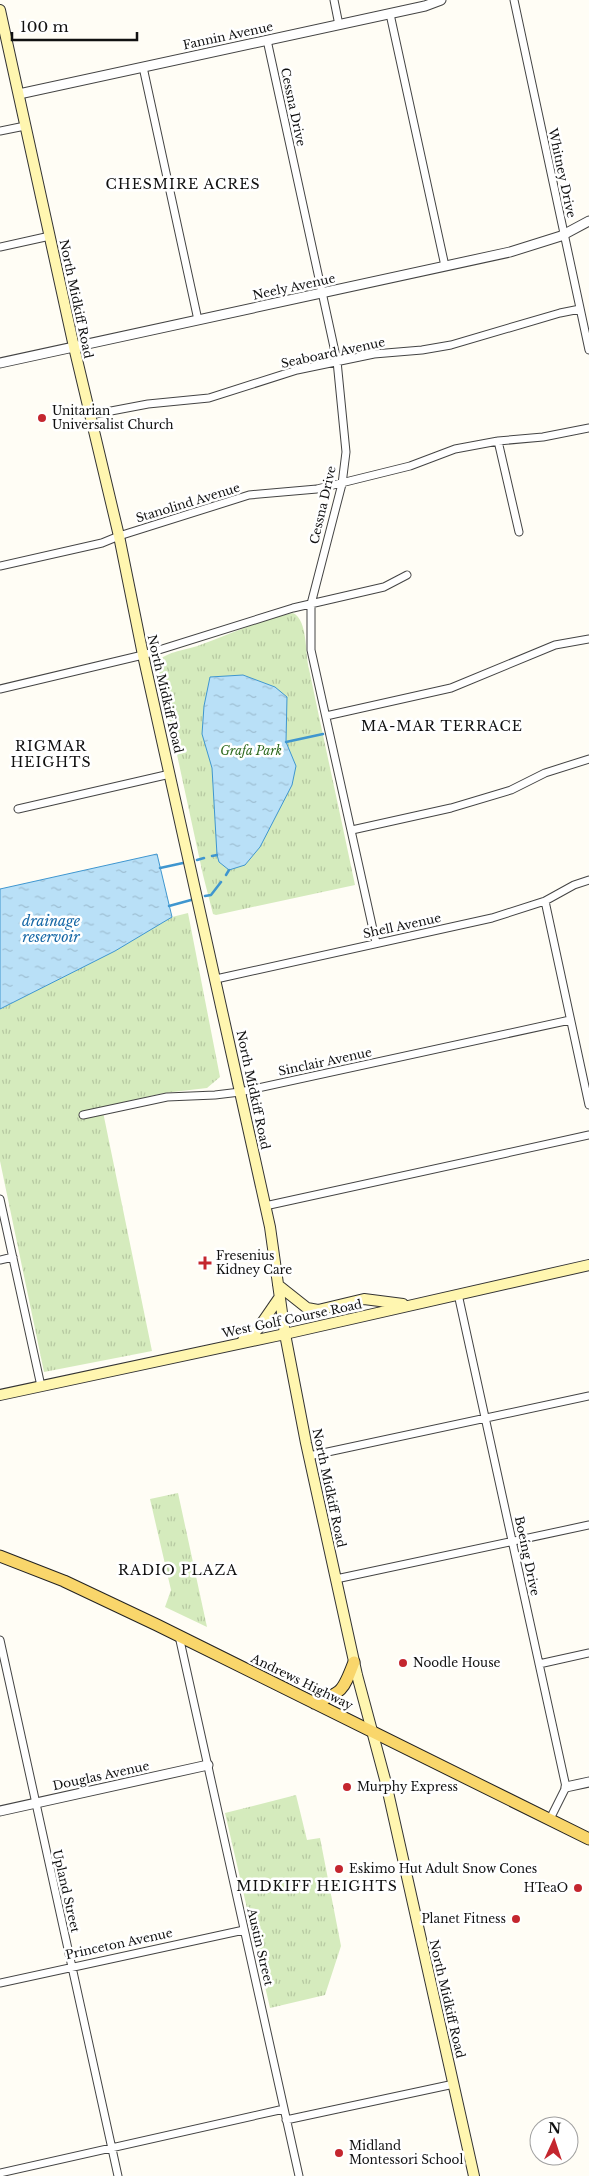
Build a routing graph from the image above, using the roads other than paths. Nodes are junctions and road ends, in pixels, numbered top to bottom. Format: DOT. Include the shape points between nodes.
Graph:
graph roads {
  1 [pos="334,0"];
  2 [pos="441,0"];
  3 [pos="514,0"];
  4 [pos="0,14"];
  5 [pos="390,14"];
  6 [pos="339,25"];
  7 [pos="267,40"];
  8 [pos="143,67"];
  9 [pos="18,94"];
  10 [pos="25,126"];
  11 [pos="0,131"];
  12 [pos="589,221"];
  13 [pos="564,233"];
  14 [pos="50,236"];
  15 [pos="0,247"];
  16 [pos="445,266"];
  17 [pos="322,294"];
  18 [pos="580,309"];
  19 [pos="198,320"];
  20 [pos="74,347"];
  21 [pos="589,350"];
  22 [pos="337,361"];
  23 [pos="0,364"];
  24 [pos="90,415"];
  25 [pos="589,428"];
  26 [pos="498,441"];
  27 [pos="342,484"];
  28 [pos="519,532"];
  29 [pos="119,536"];
  30 [pos="0,566"];
  31 [pos="406,575"];
  32 [pos="310,604"];
  33 [pos="589,639"];
  34 [pos="143,655"];
  35 [pos="0,689"];
  36 [pos="326,716"];
  37 [pos="589,759"];
  38 [pos="170,774"];
  39 [pos="18,809"];
  40 [pos="352,830"];
  41 [pos="589,880"];
  42 [pos="545,901"];
  43 [pos="376,943"];
  44 [pos="216,979"];
  45 [pos="570,1020"];
  46 [pos="240,1092"];
  47 [pos="589,1105"];
  48 [pos="83,1114"];
  49 [pos="589,1135"];
  50 [pos="0,1199"];
  51 [pos="265,1206"];
  52 [pos="12,1257"];
  53 [pos="0,1260"];
  54 [pos="589,1265"];
  55 [pos="278,1285"];
  56 [pos="458,1294"];
  57 [pos="279,1298"];
  58 [pos="411,1305"];
  59 [pos="285,1334"];
  60 [pos="240,1343"];
  61 [pos="41,1386"];
  62 [pos="0,1394"];
  63 [pos="589,1396"];
  64 [pos="485,1419"];
  65 [pos="309,1456"];
  66 [pos="589,1525"];
  67 [pos="512,1542"];
  68 [pos="0,1556"];
  69 [pos="336,1579"];
  70 [pos="179,1636"];
  71 [pos="0,1642"];
  72 [pos="589,1653"];
  73 [pos="354,1662"];
  74 [pos="539,1664"];
  75 [pos="314,1703"];
  76 [pos="373,1732"];
  77 [pos="208,1765"];
  78 [pos="589,1782"];
  79 [pos="566,1787"];
  80 [pos="35,1803"];
  81 [pos="0,1811"];
  82 [pos="550,1819"];
  83 [pos="589,1838"];
  84 [pos="244,1930"];
  85 [pos="72,1967"];
  86 [pos="0,1983"];
  87 [pos="454,2084"];
  88 [pos="284,2109"];
  89 [pos="286,2120"];
  90 [pos="112,2147"];
  91 [pos="0,2173"];
  92 [pos="118,2176"];
  93 [pos="299,2176"];
  94 [pos="474,2176"];
  1 -- 6 [label="street"];
  2 -- 5 [label="street, Fannin Avenue"];
  3 -- 13 [label="street, Whitney Drive"];
  4 -- 9 [label="main road, North Midkiff Road"];
  5 -- 6 [label="street, Fannin Avenue"];
  5 -- 16 [label="street"];
  6 -- 7 [label="street, Fannin Avenue"];
  7 -- 8 [label="street, Fannin Avenue"];
  7 -- 17 [label="street, Cessna Drive"];
  8 -- 9 [label="street, Fannin Avenue"];
  8 -- 19 [label="street"];
  9 -- 10 [label="main road, North Midkiff Road"];
  10 -- 11 [label="street"];
  10 -- 14 [label="main road, North Midkiff Road"];
  12 -- 13 [label="street, Neely Avenue"];
  13 -- 16 [label="street, Neely Avenue" via="523,249"];
  13 -- 18 [label="street, Whitney Drive"];
  14 -- 15 [label="street"];
  14 -- 20 [label="main road, North Midkiff Road"];
  16 -- 17 [label="street, Neely Avenue"];
  17 -- 19 [label="street, Neely Avenue"];
  17 -- 22 [label="street, Cessna Drive"];
  18 -- 21 [label="street, Whitney Drive"];
  18 -- 22 [label="street, Seaboard Avenue" via="451,345"];
  19 -- 20 [label="street, Neely Avenue"];
  20 -- 23 [label="street, Neely Avenue"];
  20 -- 24 [label="main road, North Midkiff Road"];
  22 -- 24 [label="street, Seaboard Avenue" via="209,398 148,404"];
  22 -- 27 [label="street, Cessna Drive" via="346,452"];
  24 -- 29 [label="main road, North Midkiff Road"];
  25 -- 26 [label="street, Stanolind Avenue"];
  26 -- 27 [label="street, Stanolind Avenue" via="455,449 410,466"];
  26 -- 28 [label="street"];
  27 -- 29 [label="street, Stanolind Avenue" via="249,496"];
  27 -- 32 [label="street, Cessna Drive"];
  29 -- 30 [label="street, Stanolind Avenue" via="102,543"];
  29 -- 34 [label="main road, North Midkiff Road"];
  31 -- 32 [label="street" via="384,587"];
  32 -- 34 [label="street"];
  32 -- 36 [label="street, Cessna Drive" via="311,650"];
  33 -- 36 [label="street" via="555,645 451,688"];
  34 -- 35 [label="street"];
  34 -- 38 [label="main road, North Midkiff Road"];
  36 -- 40 [label="street, Cessna Drive"];
  37 -- 40 [label="street" via="545,773 511,790 451,808"];
  38 -- 39 [label="street"];
  38 -- 44 [label="main road, North Midkiff Road"];
  40 -- 43 [label="street, Cessna Drive"];
  41 -- 42 [label="street, Shell Avenue"];
  42 -- 43 [label="street, Shell Avenue" via="492,918"];
  42 -- 45 [label="street"];
  43 -- 44 [label="street, Shell Avenue"];
  44 -- 46 [label="main road, North Midkiff Road"];
  45 -- 46 [label="street, Sinclair Avenue"];
  45 -- 47 [label="street"];
  46 -- 48 [label="street, Sinclair Avenue" via="167,1097"];
  46 -- 51 [label="main road, North Midkiff Road"];
  49 -- 51 [label="street"];
  50 -- 52 [label="street"];
  51 -- 55 [label="main road, North Midkiff Road"];
  52 -- 53 [label="street"];
  52 -- 61 [label="street"];
  54 -- 56 [label="main road, West Golf Course Road"];
  55 -- 57 [label="main road, North Midkiff Road"];
  55 -- 58 [label="main road" via="307,1308 318,1310 364,1299"];
  56 -- 58 [label="main road, West Golf Course Road"];
  56 -- 64 [label="street, Boeing Drive"];
  57 -- 59 [label="main road, North Midkiff Road"];
  57 -- 60 [label="main road" via="257,1330"];
  58 -- 59 [label="main road, West Golf Course Road"];
  59 -- 60 [label="main road, West Golf Course Road"];
  59 -- 65 [label="main road, North Midkiff Road"];
  60 -- 61 [label="main road, West Golf Course Road"];
  61 -- 62 [label="main road, West Golf Course Road"];
  63 -- 64 [label="street"];
  64 -- 65 [label="street"];
  64 -- 67 [label="street, Boeing Drive"];
  65 -- 69 [label="main road, North Midkiff Road"];
  66 -- 67 [label="street"];
  67 -- 69 [label="street"];
  67 -- 74 [label="street, Boeing Drive"];
  68 -- 70 [label="main road, Andrews Highway" via="64,1581"];
  69 -- 73 [label="main road, North Midkiff Road"];
  70 -- 75 [label="main road, Andrews Highway"];
  70 -- 77 [label="street, Austin Street"];
  71 -- 80 [label="street, Upland Street"];
  72 -- 74 [label="street"];
  73 -- 75 [label="main road" via="341,1690"];
  73 -- 76 [label="main road, North Midkiff Road"];
  74 -- 79 [label="street, Boeing Drive"];
  75 -- 76 [label="main road, Andrews Highway"];
  76 -- 82 [label="main road, Andrews Highway"];
  76 -- 87 [label="main road, North Midkiff Road"];
  77 -- 80 [label="street, Douglas Avenue"];
  77 -- 84 [label="street, Austin Street"];
  78 -- 79 [label="street"];
  79 -- 82 [label="street"];
  80 -- 81 [label="street, Douglas Avenue"];
  80 -- 85 [label="street, Upland Street"];
  82 -- 83 [label="main road, Andrews Highway"];
  84 -- 85 [label="street, Princeton Avenue"];
  84 -- 88 [label="street, Austin Street"];
  85 -- 86 [label="street, Princeton Avenue"];
  85 -- 90 [label="street, Upland Street"];
  87 -- 89 [label="street"];
  87 -- 94 [label="main road, North Midkiff Road"];
  88 -- 89 [label="street, Austin Street"];
  88 -- 90 [label="street"];
  89 -- 93 [label="street, Austin Street"];
  90 -- 91 [label="street"];
  90 -- 92 [label="street, Upland Street"];
}
